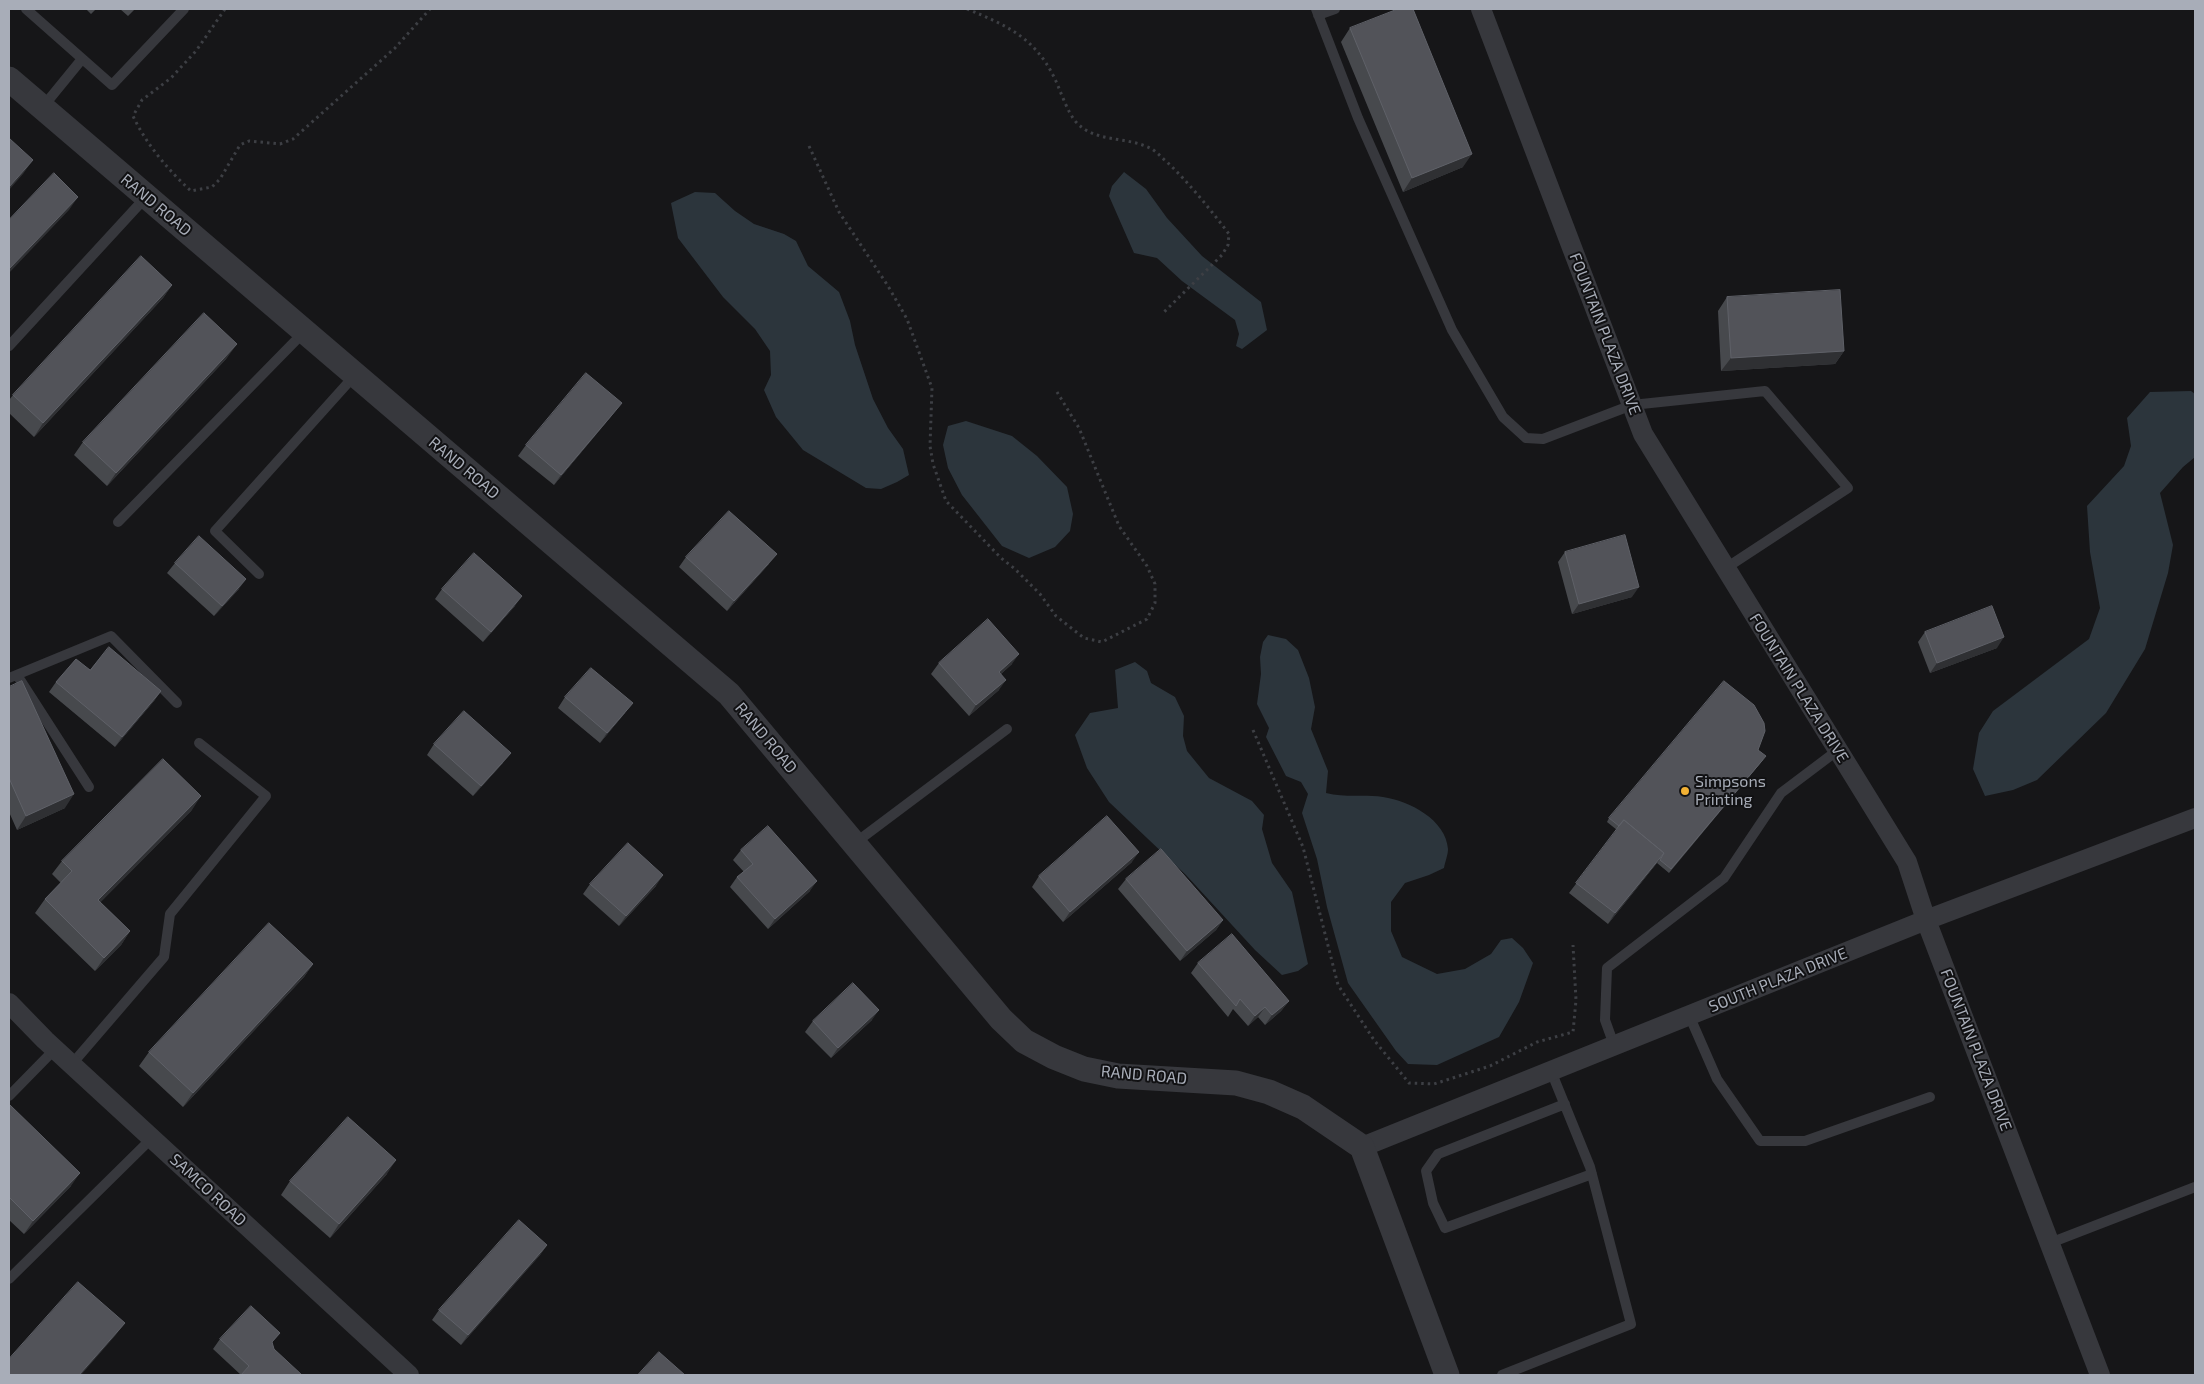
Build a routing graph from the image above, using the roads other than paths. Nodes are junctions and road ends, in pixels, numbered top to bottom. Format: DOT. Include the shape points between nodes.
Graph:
graph roads {
  1 [pos="26,9"];
  2 [pos="184,9"];
  3 [pos="1335,9"];
  4 [pos="1481,9"];
  5 [pos="1317,12"];
  6 [pos="82,59"];
  7 [pos="9,79"];
  8 [pos="42,108"];
  9 [pos="146,197"];
  10 [pos="304,332"];
  11 [pos="9,346"];
  12 [pos="355,375"];
  13 [pos="1632,405"];
  14 [pos="118,522"];
  15 [pos="1726,568"];
  16 [pos="259,574"];
  17 [pos="13,676"];
  18 [pos="178,703"];
  19 [pos="1007,729"];
  20 [pos="199,743"];
  21 [pos="1838,750"];
  22 [pos="89,788"];
  23 [pos="2195,818"];
  24 [pos="854,844"];
  25 [pos="1926,920"];
  26 [pos="9,1003"];
  27 [pos="1689,1015"];
  28 [pos="1614,1045"];
  29 [pos="55,1049"];
  30 [pos="72,1064"];
  31 [pos="1551,1070"];
  32 [pos="9,1096"];
  33 [pos="1930,1097"];
  34 [pos="1565,1104"];
  35 [pos="152,1138"];
  36 [pos="1362,1147"];
  37 [pos="1592,1174"];
  38 [pos="2195,1187"];
  39 [pos="2050,1243"];
  40 [pos="9,1279"];
  41 [pos="409,1375"];
  42 [pos="1447,1375"];
  43 [pos="1502,1375"];
  44 [pos="2100,1375"];
  1 -- 6 [label="lane"];
  2 -- 6 [label="lane" via="112,85"];
  3 -- 5 [label="lane"];
  4 -- 13 [label="street, FOUNTAIN PLAZA DRIVE"];
  5 -- 13 [label="lane" via="1358,118 1452,330 1503,417 1526,438 1544,439"];
  6 -- 8 [label="lane"];
  7 -- 8 [label="street, RAND ROAD"];
  8 -- 9 [label="street, RAND ROAD"];
  9 -- 10 [label="street, RAND ROAD"];
  9 -- 11 [label="lane"];
  10 -- 12 [label="street, RAND ROAD"];
  10 -- 14 [label="lane"];
  12 -- 16 [label="lane" via="215,531"];
  12 -- 24 [label="street, RAND ROAD" via="729,694"];
  13 -- 15 [label="street, FOUNTAIN PLAZA DRIVE" via="1643,434"];
  13 -- 15 [label="lane" via="1765,391 1848,488"];
  15 -- 21 [label="street, FOUNTAIN PLAZA DRIVE"];
  17 -- 18 [label="lane" via="111,636"];
  17 -- 22 [label="lane"];
  19 -- 24 [label="lane"];
  20 -- 30 [label="lane" via="266,796 170,914 164,957"];
  21 -- 25 [label="street, FOUNTAIN PLAZA DRIVE" via="1907,862"];
  21 -- 28 [label="lane" via="1781,793 1724,878 1607,968 1605,1020"];
  23 -- 25 [label="street, SOUTH PLAZA DRIVE"];
  24 -- 36 [label="street, RAND ROAD" via="1001,1020 1024,1041 1084,1069 1109,1074 1236,1083 1269,1092 1303,1107"];
  25 -- 27 [label="street, SOUTH PLAZA DRIVE"];
  25 -- 39 [label="street, FOUNTAIN PLAZA DRIVE"];
  26 -- 29 [label="street, SAMCO ROAD"];
  27 -- 28 [label="street, SOUTH PLAZA DRIVE"];
  27 -- 33 [label="lane" via="1717,1079 1760,1141 1805,1141"];
  28 -- 31 [label="street, SOUTH PLAZA DRIVE"];
  29 -- 30 [label="street, SAMCO ROAD"];
  29 -- 32 [label="lane"];
  30 -- 35 [label="street, SAMCO ROAD"];
  31 -- 34 [label="lane"];
  31 -- 36 [label="street, SOUTH PLAZA DRIVE"];
  34 -- 37 [label="lane"];
  34 -- 37 [label="lane" via="1438,1154 1426,1171 1433,1204 1445,1228"];
  35 -- 40 [label="lane"];
  35 -- 41 [label="street, SAMCO ROAD"];
  36 -- 42 [label="street"];
  37 -- 43 [label="lane" via="1631,1324"];
  38 -- 39 [label="lane"];
  39 -- 44 [label="street, FOUNTAIN PLAZA DRIVE"];
}
